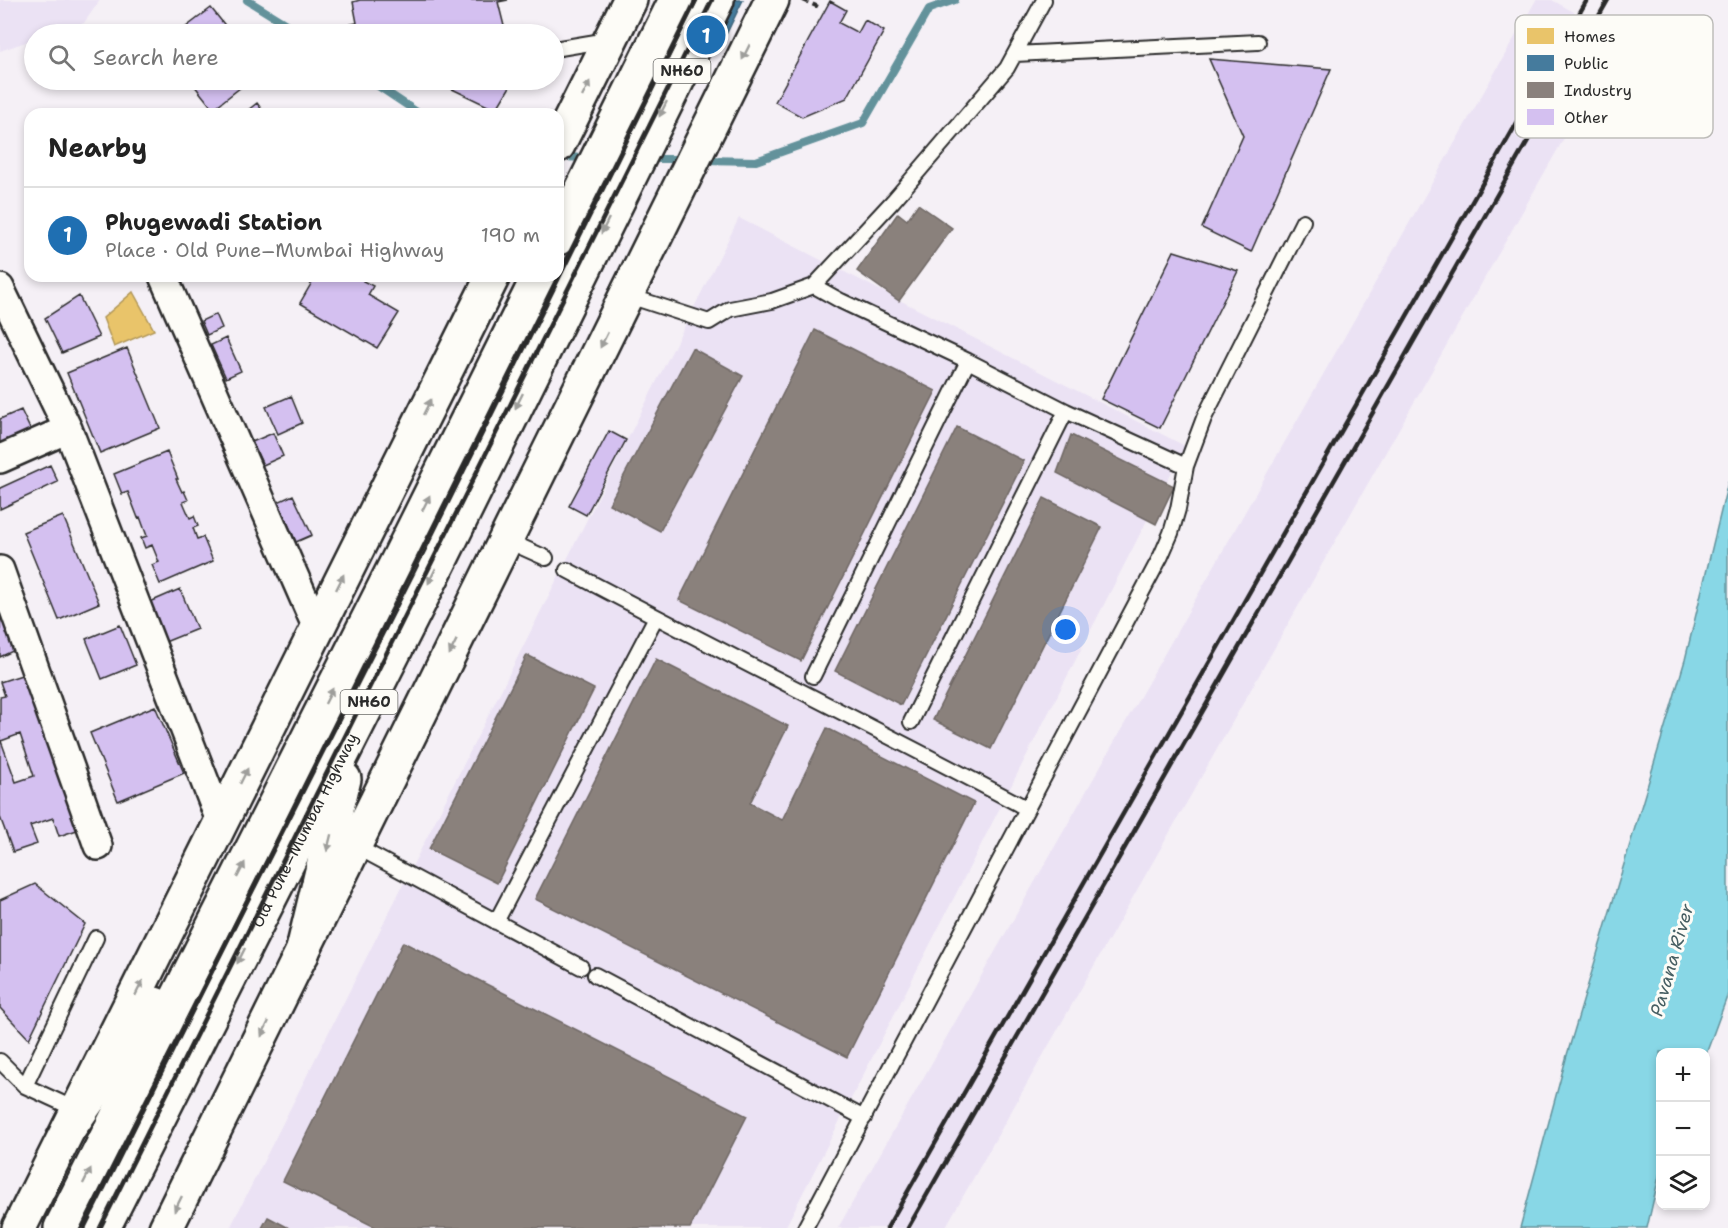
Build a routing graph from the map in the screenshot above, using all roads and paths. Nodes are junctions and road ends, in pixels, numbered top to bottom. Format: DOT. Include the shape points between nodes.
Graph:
graph roads {
  1 [pos="630,0"];
  2 [pos="660,0"];
  3 [pos="676,0"];
  4 [pos="717,0"];
  5 [pos="772,0"];
  6 [pos="803,0"];
  7 [pos="819,0"];
  8 [pos="1044,0"];
  9 [pos="610,39"];
  10 [pos="1258,42"];
  11 [pos="564,47"];
  12 [pos="1015,54"];
  13 [pos="647,57"];
  14 [pos="564,133"];
  15 [pos="1303,221"];
  16 [pos="564,226"];
  17 [pos="166,282"];
  18 [pos="490,282"];
  19 [pos="536,282"];
  20 [pos="814,286"];
  21 [pos="0,288"];
  22 [pos="626,295"];
  23 [pos="968,361"];
  24 [pos="1066,411"];
  25 [pos="68,429"];
  26 [pos="0,459"];
  27 [pos="1186,466"];
  28 [pos="506,540"];
  29 [pos="546,558"];
  30 [pos="0,570"];
  31 [pos="567,570"];
  32 [pos="656,617"];
  33 [pos="317,628"];
  34 [pos="813,676"];
  35 [pos="911,722"];
  36 [pos="357,725"];
  37 [pos="1026,808"];
  38 [pos="221,822"];
  39 [pos="98,846"];
  40 [pos="355,846"];
  41 [pos="222,908"];
  42 [pos="495,922"];
  43 [pos="96,938"];
  44 [pos="302,954"];
  45 [pos="581,967"];
  46 [pos="595,975"];
  47 [pos="0,1061"];
  48 [pos="25,1086"];
  49 [pos="864,1118"];
  50 [pos="73,1119"];
  51 [pos="19,1228"];
  52 [pos="61,1228"];
  53 [pos="103,1228"];
  54 [pos="166,1228"];
  55 [pos="805,1228"];
  1 -- 9 [label="main road"];
  2 -- 13 [label="main road"];
  3 -- 13 [label="main road, NH60"];
  4 -- 36 [label="main road, Old Pune–Mumbai Highway / NH60, one-way"];
  5 -- 22 [label="main road, one-way"];
  6 -- 7 [label="path" via="816,6"];
  8 -- 12 [label="lane"];
  9 -- 11 [label="lane"];
  14 -- 9 [label="main road, one-way"];
  10 -- 12 [label="lane"];
  12 -- 20 [label="lane" via="908,184"];
  13 -- 16 [label="main road, NH60"];
  15 -- 27 [label="lane" via="1204,418"];
  17 -- 33 [label="street"];
  33 -- 18 [label="main road, one-way"];
  41 -- 19 [label="main road, NH60, one-way"];
  20 -- 22 [label="lane" via="772,301 730,309 709,321"];
  20 -- 23 [label="lane"];
  21 -- 25 [label="street"];
  22 -- 28 [label="main road, one-way"];
  23 -- 24 [label="lane"];
  23 -- 34 [label="lane"];
  24 -- 27 [label="lane"];
  24 -- 35 [label="lane"];
  25 -- 26 [label="street"];
  25 -- 38 [label="street"];
  27 -- 37 [label="lane" via="1178,509 1161,556"];
  28 -- 29 [label="lane"];
  28 -- 40 [label="main road, one-way"];
  30 -- 39 [label="street"];
  31 -- 32 [label="lane"];
  32 -- 37 [label="lane"];
  32 -- 42 [label="lane"];
  38 -- 33 [label="main road, one-way"];
  36 -- 44 [label="main road, one-way"];
  36 -- 53 [label="main road, Old Pune–Mumbai Highway / NH60, one-way"];
  37 -- 49 [label="lane"];
  50 -- 38 [label="main road, one-way"];
  40 -- 42 [label="lane"];
  40 -- 44 [label="main road"];
  41 -- 50 [label="main road"];
  52 -- 41 [label="main road, NH60, one-way"];
  42 -- 45 [label="lane"];
  43 -- 48 [label="lane"];
  44 -- 54 [label="main road, one-way"];
  46 -- 49 [label="lane"];
  47 -- 48 [label="lane"];
  48 -- 50 [label="lane"];
  49 -- 55 [label="lane"];
  50 -- 51 [label="main road"];
}
